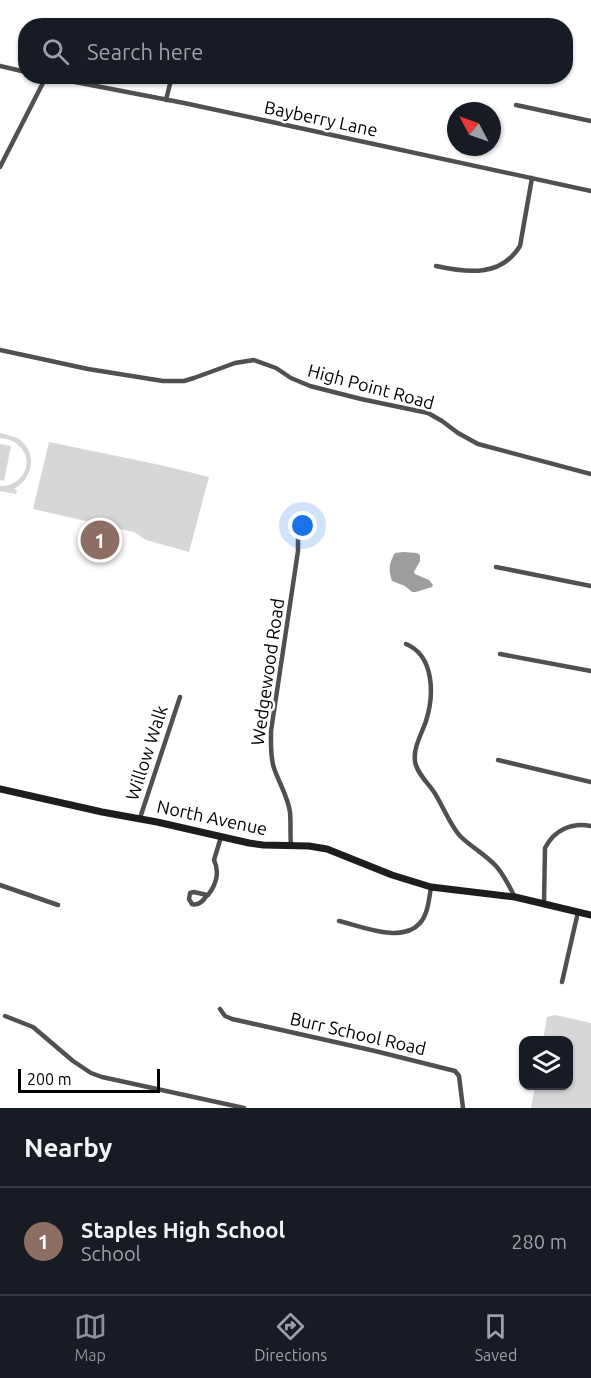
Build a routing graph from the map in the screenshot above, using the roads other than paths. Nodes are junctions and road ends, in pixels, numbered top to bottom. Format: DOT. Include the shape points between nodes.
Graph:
graph roads {
  1 [pos="0,66"];
  2 [pos="18,70"];
  3 [pos="41,84"];
  4 [pos="82,84"];
  5 [pos="170,84"];
  6 [pos="166,100"];
  7 [pos="516,105"];
  8 [pos="591,121"];
  9 [pos="0,166"];
  10 [pos="532,178"];
  11 [pos="591,191"];
  12 [pos="436,266"];
  13 [pos="0,350"];
  14 [pos="591,474"];
  15 [pos="298,534"];
  16 [pos="496,567"];
  17 [pos="591,586"];
  18 [pos="406,644"];
  19 [pos="500,654"];
  20 [pos="591,671"];
  21 [pos="180,697"];
  22 [pos="498,760"];
  23 [pos="591,782"];
  24 [pos="0,789"];
  25 [pos="140,818"];
  26 [pos="591,826"];
  27 [pos="221,837"];
  28 [pos="291,846"];
  29 [pos="0,885"];
  30 [pos="431,887"];
  31 [pos="207,895"];
  32 [pos="515,897"];
  33 [pos="544,903"];
  34 [pos="58,905"];
  35 [pos="578,912"];
  36 [pos="591,915"];
  37 [pos="339,921"];
  38 [pos="562,982"];
  39 [pos="220,1009"];
  40 [pos="5,1016"];
  41 [pos="244,1108"];
  42 [pos="463,1108"];
  1 -- 2 [label="street"];
  3 -- 9 [label="street"];
  4 -- 6 [label="street, Bayberry Lane"];
  5 -- 6 [label="street"];
  6 -- 10 [label="street, Bayberry Lane"];
  7 -- 8 [label="street"];
  10 -- 11 [label="street, Bayberry Lane"];
  10 -- 12 [label="street" via="520,246 514,255 488,270"];
  13 -- 14 [label="street, High Point Road" via="163,381 184,381 254,360 310,386 431,414 478,444"];
  15 -- 28 [label="street, Wedgewood Road" via="271,731 273,765 290,812"];
  16 -- 17 [label="street"];
  18 -- 32 [label="street" via="424,661 430,681 429,709 414,753 415,765 459,835 495,865"];
  19 -- 20 [label="street"];
  21 -- 25 [label="street, Willow Walk"];
  22 -- 23 [label="street"];
  24 -- 25 [label="street, North Avenue"];
  25 -- 27 [label="street, North Avenue"];
  26 -- 33 [label="street" via="565,828 547,844"];
  27 -- 28 [label="street, North Avenue"];
  27 -- 31 [label="street" via="214,860 217,875"];
  28 -- 30 [label="street, North Avenue" via="327,849"];
  29 -- 34 [label="street"];
  30 -- 32 [label="street, North Avenue"];
  30 -- 37 [label="street" via="425,915 408,932 395,934"];
  32 -- 33 [label="street, North Avenue"];
  33 -- 35 [label="street, North Avenue"];
  35 -- 36 [label="street, North Avenue"];
  35 -- 38 [label="street"];
  39 -- 42 [label="street, Burr School Road" via="232,1019 448,1068 459,1076"];
  40 -- 41 [label="street" via="33,1027 91,1073"];
}
